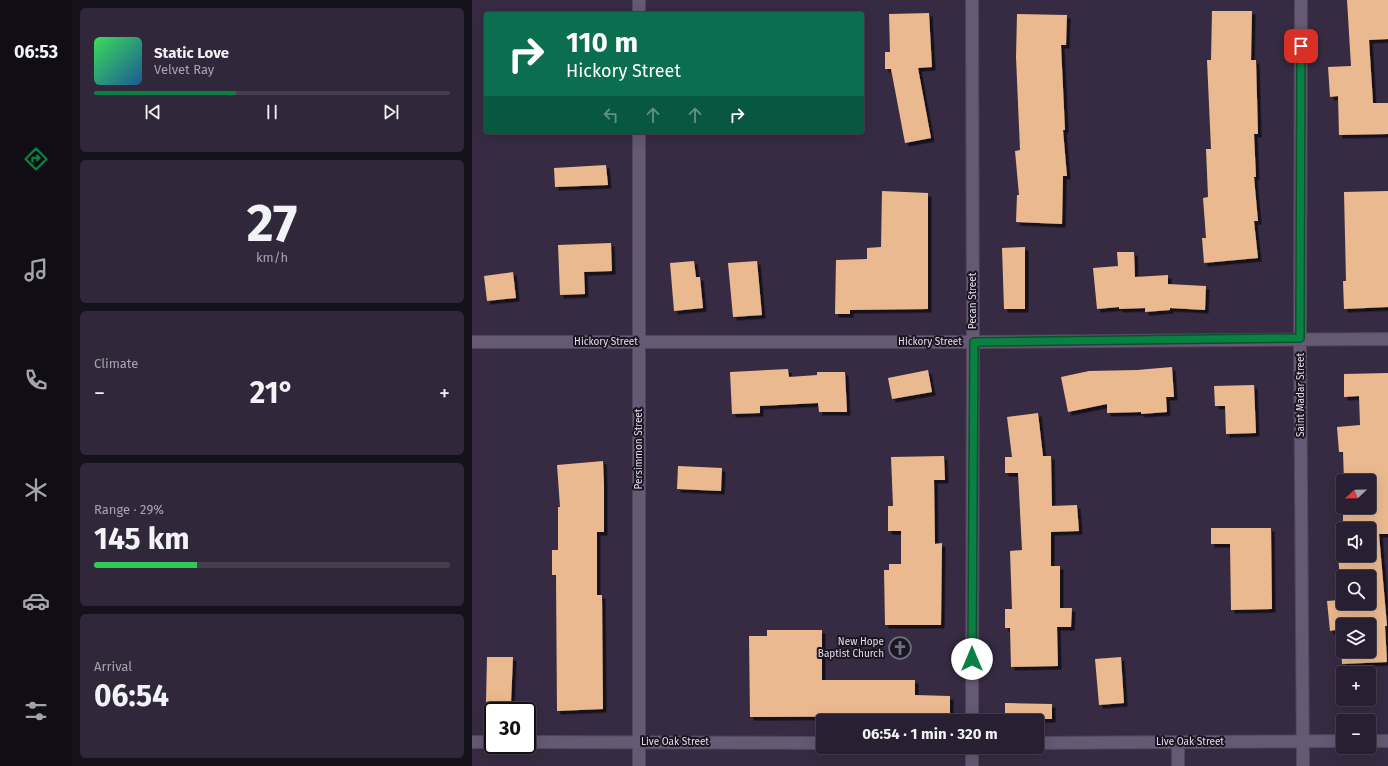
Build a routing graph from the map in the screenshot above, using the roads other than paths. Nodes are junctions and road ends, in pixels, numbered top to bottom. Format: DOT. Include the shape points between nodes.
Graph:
graph roads {
  1 [pos="639,0"];
  2 [pos="972,0"];
  3 [pos="1301,0"];
  4 [pos="639,12"];
  5 [pos="639,134"];
  6 [pos="1300,338"];
  7 [pos="1388,339"];
  8 [pos="472,342"];
  9 [pos="639,342"];
  10 [pos="974,342"];
  11 [pos="972,714"];
  12 [pos="1336,741"];
  13 [pos="1376,741"];
  14 [pos="1388,741"];
  15 [pos="472,742"];
  16 [pos="484,742"];
  17 [pos="536,742"];
  18 [pos="639,742"];
  19 [pos="1178,742"];
  20 [pos="1303,742"];
  21 [pos="816,743"];
  22 [pos="1044,743"];
  23 [pos="972,754"];
  24 [pos="639,766"];
  25 [pos="972,766"];
  26 [pos="1178,766"];
  27 [pos="1303,766"];
  1 -- 4 [label="street"];
  2 -- 10 [label="street, Pecan Street"];
  3 -- 6 [label="street, Saint Madar Street"];
  5 -- 9 [label="street, Persimmon Street"];
  6 -- 7 [label="street, Hickory Street"];
  6 -- 10 [label="street, Hickory Street"];
  6 -- 20 [label="street, Saint Madar Street"];
  8 -- 9 [label="street, Hickory Street"];
  9 -- 10 [label="street, Hickory Street"];
  9 -- 18 [label="street, Persimmon Street"];
  10 -- 11 [label="street, Pecan Street"];
  12 -- 20 [label="street, Live Oak Street"];
  13 -- 14 [label="street"];
  15 -- 16 [label="street"];
  17 -- 18 [label="street, Live Oak Street"];
  18 -- 21 [label="street, Live Oak Street"];
  18 -- 24 [label="street, Persimmon Street"];
  19 -- 20 [label="street, Live Oak Street"];
  19 -- 22 [label="street, Live Oak Street"];
  19 -- 26 [label="street"];
  20 -- 27 [label="street, Saint Madar Street"];
  23 -- 25 [label="street"];
}
